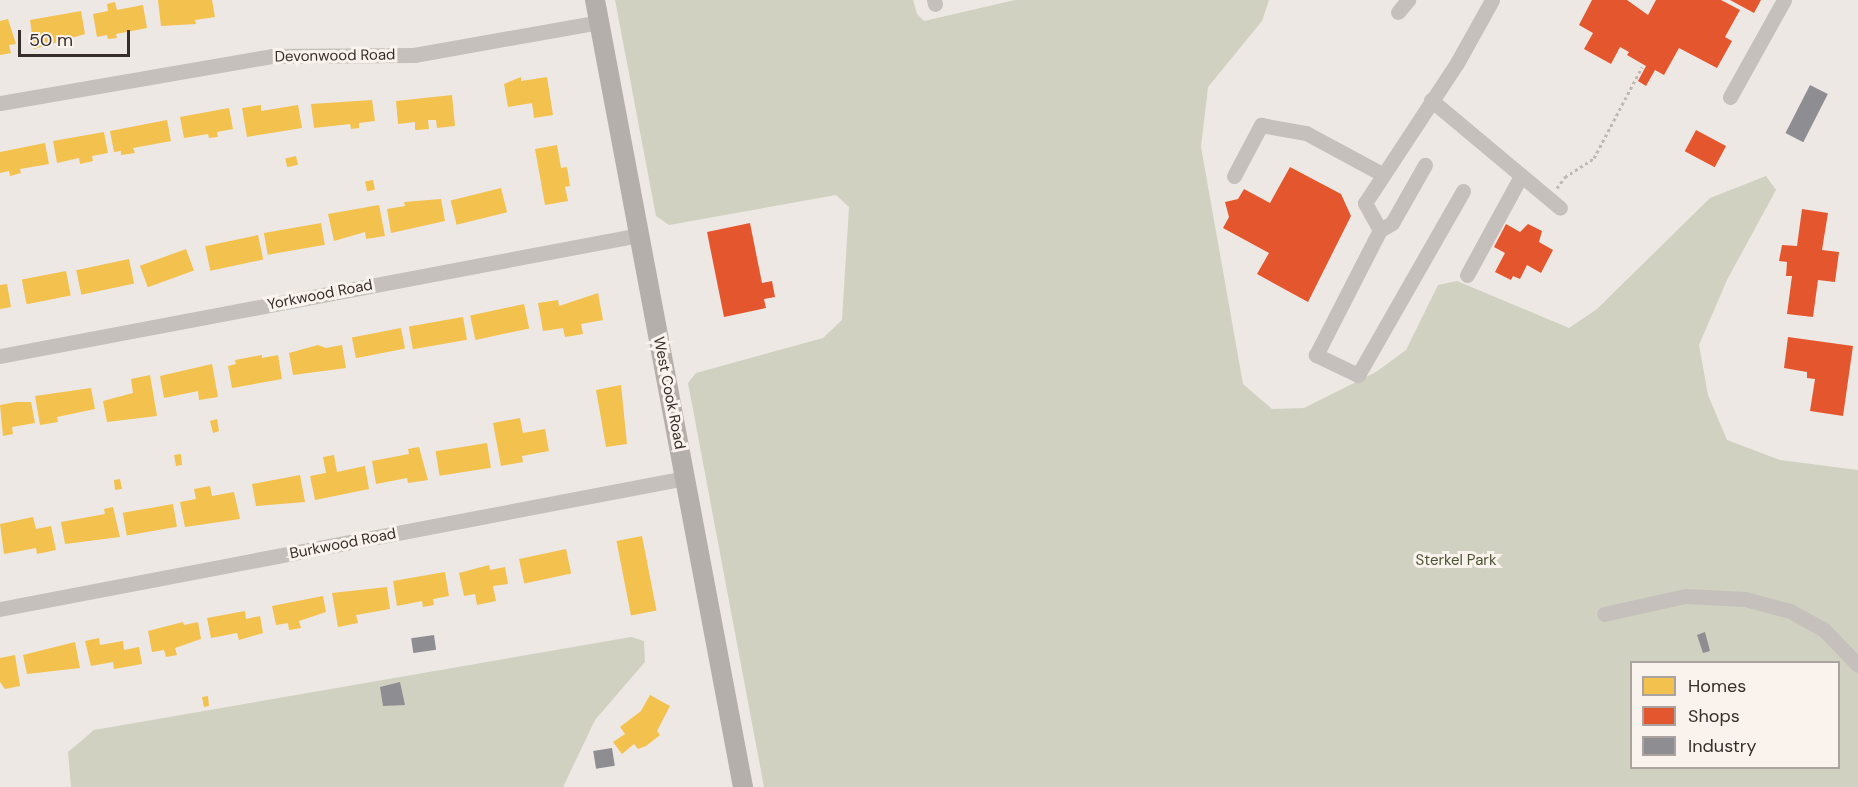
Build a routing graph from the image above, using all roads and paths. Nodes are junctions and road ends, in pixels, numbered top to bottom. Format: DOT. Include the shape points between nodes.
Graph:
graph roads {
  1 [pos="595,0"];
  2 [pos="1408,0"];
  3 [pos="1492,0"];
  4 [pos="1784,0"];
  5 [pos="1398,12"];
  6 [pos="599,22"];
  7 [pos="1642,67"];
  8 [pos="1730,97"];
  9 [pos="1431,99"];
  10 [pos="0,103"];
  11 [pos="1425,165"];
  12 [pos="1382,174"];
  13 [pos="1234,176"];
  14 [pos="1521,176"];
  15 [pos="1463,191"];
  16 [pos="1554,203"];
  17 [pos="1380,230"];
  18 [pos="639,235"];
  19 [pos="1467,275"];
  20 [pos="0,356"];
  21 [pos="685,478"];
  22 [pos="0,609"];
  23 [pos="1604,614"];
  24 [pos="1858,665"];
  25 [pos="743,787"];
  1 -- 6 [label="main road, West Cook Road"];
  2 -- 5 [label="street"];
  3 -- 9 [label="street" via="1457,63"];
  4 -- 8 [label="street"];
  6 -- 10 [label="street, Devonwood Road" via="426,54 272,56"];
  6 -- 18 [label="main road, West Cook Road"];
  7 -- 16 [label="path" via="1594,158 1565,177"];
  9 -- 12 [label="street"];
  9 -- 14 [label="street"];
  11 -- 17 [label="street" via="1392,223"];
  12 -- 13 [label="street" via="1306,133 1261,125"];
  12 -- 17 [label="street" via="1365,203"];
  14 -- 16 [label="street"];
  14 -- 19 [label="street"];
  15 -- 17 [label="street" via="1358,375 1316,355"];
  18 -- 20 [label="street, Yorkwood Road"];
  18 -- 21 [label="main road, West Cook Road"];
  21 -- 22 [label="street, Burkwood Road"];
  21 -- 25 [label="main road, West Cook Road"];
  23 -- 24 [label="street" via="1685,596 1745,599 1790,611 1823,629"];
}
